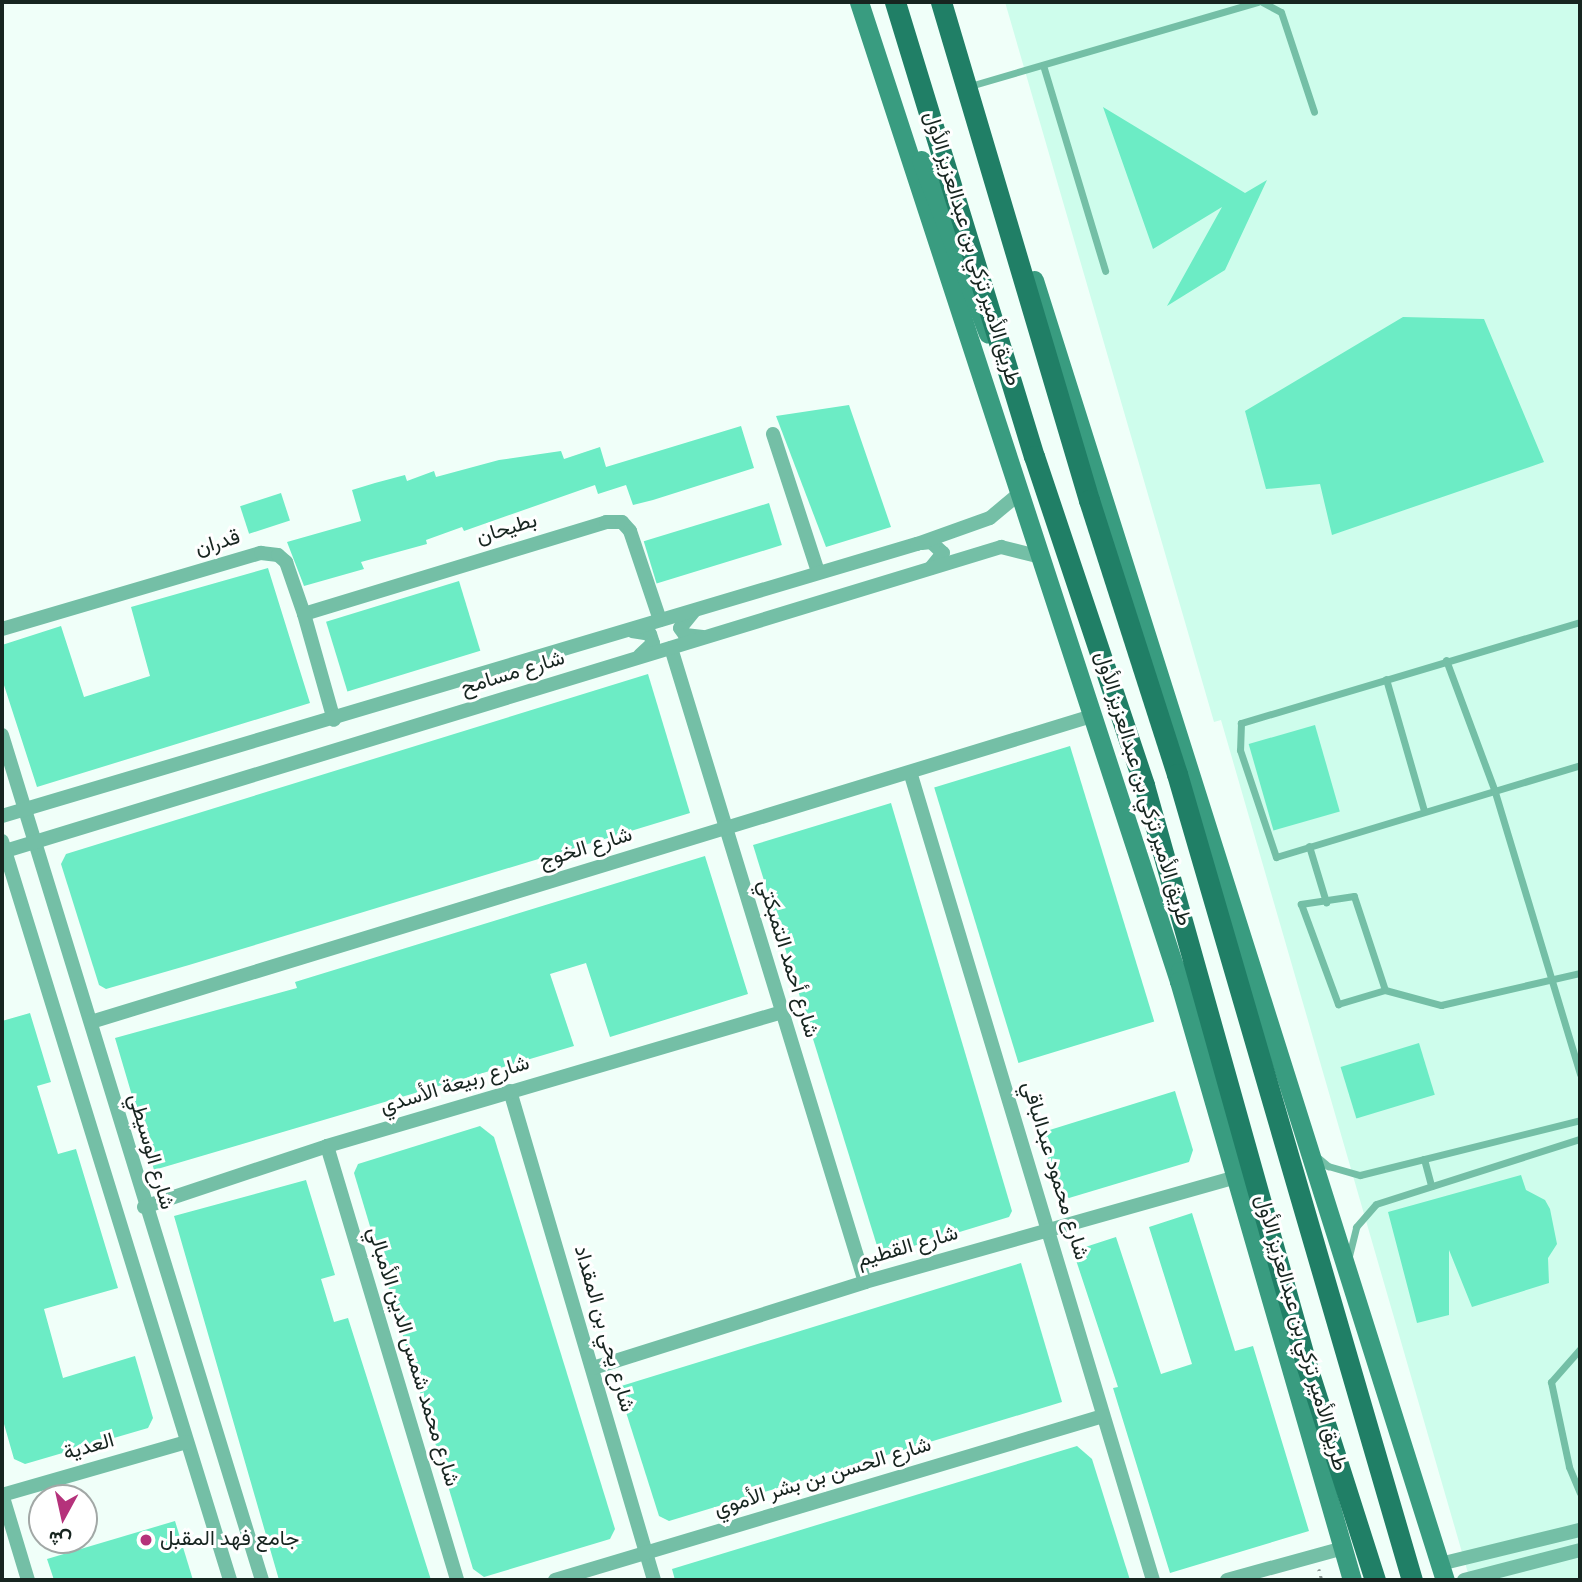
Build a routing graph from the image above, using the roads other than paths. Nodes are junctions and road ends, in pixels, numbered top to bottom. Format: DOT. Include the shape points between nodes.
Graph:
graph roads {
  1 [pos="860,2"];
  2 [pos="895,2"];
  3 [pos="943,2"];
  4 [pos="1260,2"];
  5 [pos="1043,65"];
  6 [pos="969,86"];
  7 [pos="1314,112"];
  8 [pos="1105,271"];
  9 [pos="773,434"];
  10 [pos="1034,456"];
  11 [pos="1019,494"];
  12 [pos="917,544"];
  13 [pos="1038,556"];
  14 [pos="930,569"];
  15 [pos="818,572"];
  16 [pos="698,608"];
  17 [pos="304,614"];
  18 [pos="660,620"];
  19 [pos="1580,622"];
  20 [pos="2,629"];
  21 [pos="628,631"];
  22 [pos="708,637"];
  23 [pos="671,648"];
  24 [pos="633,659"];
  25 [pos="1446,660"];
  26 [pos="1386,679"];
  27 [pos="1093,716"];
  28 [pos="334,720"];
  29 [pos="2,735"];
  30 [pos="1580,765"];
  31 [pos="911,775"];
  32 [pos="1494,789"];
  33 [pos="27,808"];
  34 [pos="1424,811"];
  35 [pos="2,816"];
  36 [pos="724,828"];
  37 [pos="37,843"];
  38 [pos="1309,846"];
  39 [pos="3,848"];
  40 [pos="1326,902"];
  41 [pos="1186,936"];
  42 [pos="1580,973"];
  43 [pos="1555,980"];
  44 [pos="1179,981"];
  45 [pos="1385,990"];
  46 [pos="781,1012"];
  47 [pos="91,1022"];
  48 [pos="1580,1074"];
  49 [pos="510,1091"];
  50 [pos="1580,1121"];
  51 [pos="1580,1139"];
  52 [pos="327,1146"];
  53 [pos="1310,1151"];
  54 [pos="1424,1159"];
  55 [pos="1235,1177"];
  56 [pos="1431,1186"];
  57 [pos="144,1207"];
  58 [pos="1051,1230"];
  59 [pos="1346,1267"];
  60 [pos="865,1282"];
  61 [pos="1580,1349"];
  62 [pos="593,1368"];
  63 [pos="1102,1416"];
  64 [pos="187,1441"];
  65 [pos="1580,1466"];
  66 [pos="1569,1467"];
  67 [pos="1580,1493"];
  68 [pos="2,1494"];
  69 [pos="1580,1530"];
  70 [pos="1343,1548"];
  71 [pos="1580,1550"];
  72 [pos="646,1554"];
  73 [pos="1443,1572"];
  74 [pos="28,1580"];
  75 [pos="230,1580"];
  76 [pos="262,1580"];
  77 [pos="457,1580"];
  78 [pos="555,1580"];
  79 [pos="654,1580"];
  80 [pos="1153,1580"];
  81 [pos="1227,1580"];
  82 [pos="1352,1580"];
  83 [pos="1375,1580"];
  84 [pos="1412,1580"];
  85 [pos="1464,1580"];
  1 -- 10 [label="main road"];
  1 -- 11 [label="main road"];
  2 -- 10 [label="main road, طريق الأمير تركي بن عبدالعزيز الأول"];
  3 -- 6 [label="main road, طريق الأمير تركي بن عبدالعزيز الأول"];
  4 -- 5 [label="lane"];
  4 -- 7 [label="lane" via="1281,12"];
  5 -- 6 [label="lane"];
  5 -- 8 [label="lane"];
  6 -- 53 [label="main road"];
  6 -- 84 [label="main road, طريق الأمير تركي بن عبدالعزيز الأول" via="1177,774"];
  9 -- 15 [label="street"];
  10 -- 41 [label="main road, طريق الأمير تركي بن عبدالعزيز الأول" via="1144,785"];
  11 -- 12 [label="street, شارع مسامح" via="990,518"];
  11 -- 13 [label="main road"];
  12 -- 14 [label="street" via="940,547 943,553"];
  12 -- 15 [label="street, شارع مسامح"];
  13 -- 14 [label="street, شارع مسامح" via="1001,547"];
  13 -- 27 [label="main road"];
  14 -- 22 [label="street, شارع مسامح"];
  15 -- 16 [label="street, شارع مسامح"];
  16 -- 18 [label="street, شارع مسامح"];
  16 -- 22 [label="street" via="680,628 685,635"];
  17 -- 18 [label="street, بطيحان" via="606,522 622,522 630,531"];
  17 -- 20 [label="street, قدران" via="286,562 278,555 261,553"];
  17 -- 28 [label="street, قدران"];
  18 -- 21 [label="street, شارع مسامح"];
  19 -- 25 [label="lane"];
  21 -- 24 [label="street" via="650,634 653,643"];
  21 -- 28 [label="street, شارع مسامح"];
  22 -- 23 [label="street, شارع مسامح"];
  23 -- 24 [label="street, شارع مسامح"];
  23 -- 36 [label="street, شارع أحمد التمبكتي"];
  24 -- 37 [label="street, شارع مسامح"];
  25 -- 26 [label="lane"];
  25 -- 32 [label="lane"];
  26 -- 34 [label="lane"];
  26 -- 38 [label="lane" via="1241,723 1240,750 1276,857"];
  27 -- 31 [label="street, شارع الخوج"];
  27 -- 44 [label="main road"];
  28 -- 33 [label="street, شارع مسامح"];
  29 -- 33 [label="street, شارع الوسيطي"];
  30 -- 32 [label="lane"];
  31 -- 36 [label="street, شارع الخوج"];
  31 -- 58 [label="street, شارع محمود عبدالباقي"];
  32 -- 34 [label="lane"];
  32 -- 43 [label="lane"];
  33 -- 35 [label="street, شارع مسامح"];
  33 -- 37 [label="street, شارع الوسيطي"];
  34 -- 38 [label="lane"];
  36 -- 46 [label="street, شارع أحمد التمبكتي"];
  36 -- 47 [label="street, شارع الخوج"];
  37 -- 39 [label="street, شارع مسامح"];
  37 -- 47 [label="street, شارع الوسيطي"];
  38 -- 40 [label="lane"];
  39 -- 64 [label="street"];
  40 -- 45 [label="lane" via="1354,896"];
  40 -- 45 [label="lane" via="1301,904 1338,1004"];
  41 -- 44 [label="main road"];
  41 -- 83 [label="main road, طريق الأمير تركي بن عبدالعزيز الأول" via="1307,1367"];
  42 -- 43 [label="lane"];
  43 -- 45 [label="lane" via="1441,1005"];
  43 -- 48 [label="lane"];
  44 -- 55 [label="main road"];
  46 -- 49 [label="street, شارع ربيعة الأسدي"];
  46 -- 60 [label="street, شارع أحمد التمبكتي"];
  47 -- 57 [label="street, شارع الوسيطي"];
  49 -- 52 [label="street, شارع ربيعة الأسدي"];
  49 -- 62 [label="street, شارع يحي بن المقداد"];
  50 -- 54 [label="lane"];
  51 -- 56 [label="lane"];
  52 -- 57 [label="street, شارع ربيعة الأسدي"];
  52 -- 77 [label="street, شارع محمد شمس الدين الأمبالي"];
  53 -- 54 [label="lane" via="1328,1166 1360,1175"];
  53 -- 59 [label="main road"];
  54 -- 56 [label="lane"];
  55 -- 58 [label="street, شارع القطيم"];
  55 -- 70 [label="main road"];
  56 -- 59 [label="lane" via="1376,1203 1356,1227"];
  57 -- 76 [label="street, شارع الوسيطي"];
  58 -- 60 [label="street, شارع القطيم"];
  58 -- 63 [label="street, شارع محمود عبدالباقي"];
  59 -- 73 [label="main road"];
  60 -- 62 [label="street, شارع القطيم"];
  61 -- 66 [label="lane" via="1551,1382"];
  62 -- 72 [label="street, شارع يحي بن المقداد"];
  63 -- 72 [label="street, شارع الحسن بن بشر الأموي"];
  63 -- 80 [label="street, شارع محمود عبدالباقي"];
  64 -- 68 [label="street, العدية"];
  64 -- 75 [label="street"];
  65 -- 66 [label="lane"];
  66 -- 67 [label="lane"];
  68 -- 74 [label="street"];
  69 -- 73 [label="street"];
  70 -- 81 [label="street"];
  70 -- 82 [label="main road"];
  71 -- 85 [label="street"];
  72 -- 78 [label="street, شارع الحسن بن بشر الأموي"];
  72 -- 79 [label="street, شارع يحي بن المقداد"];
}
